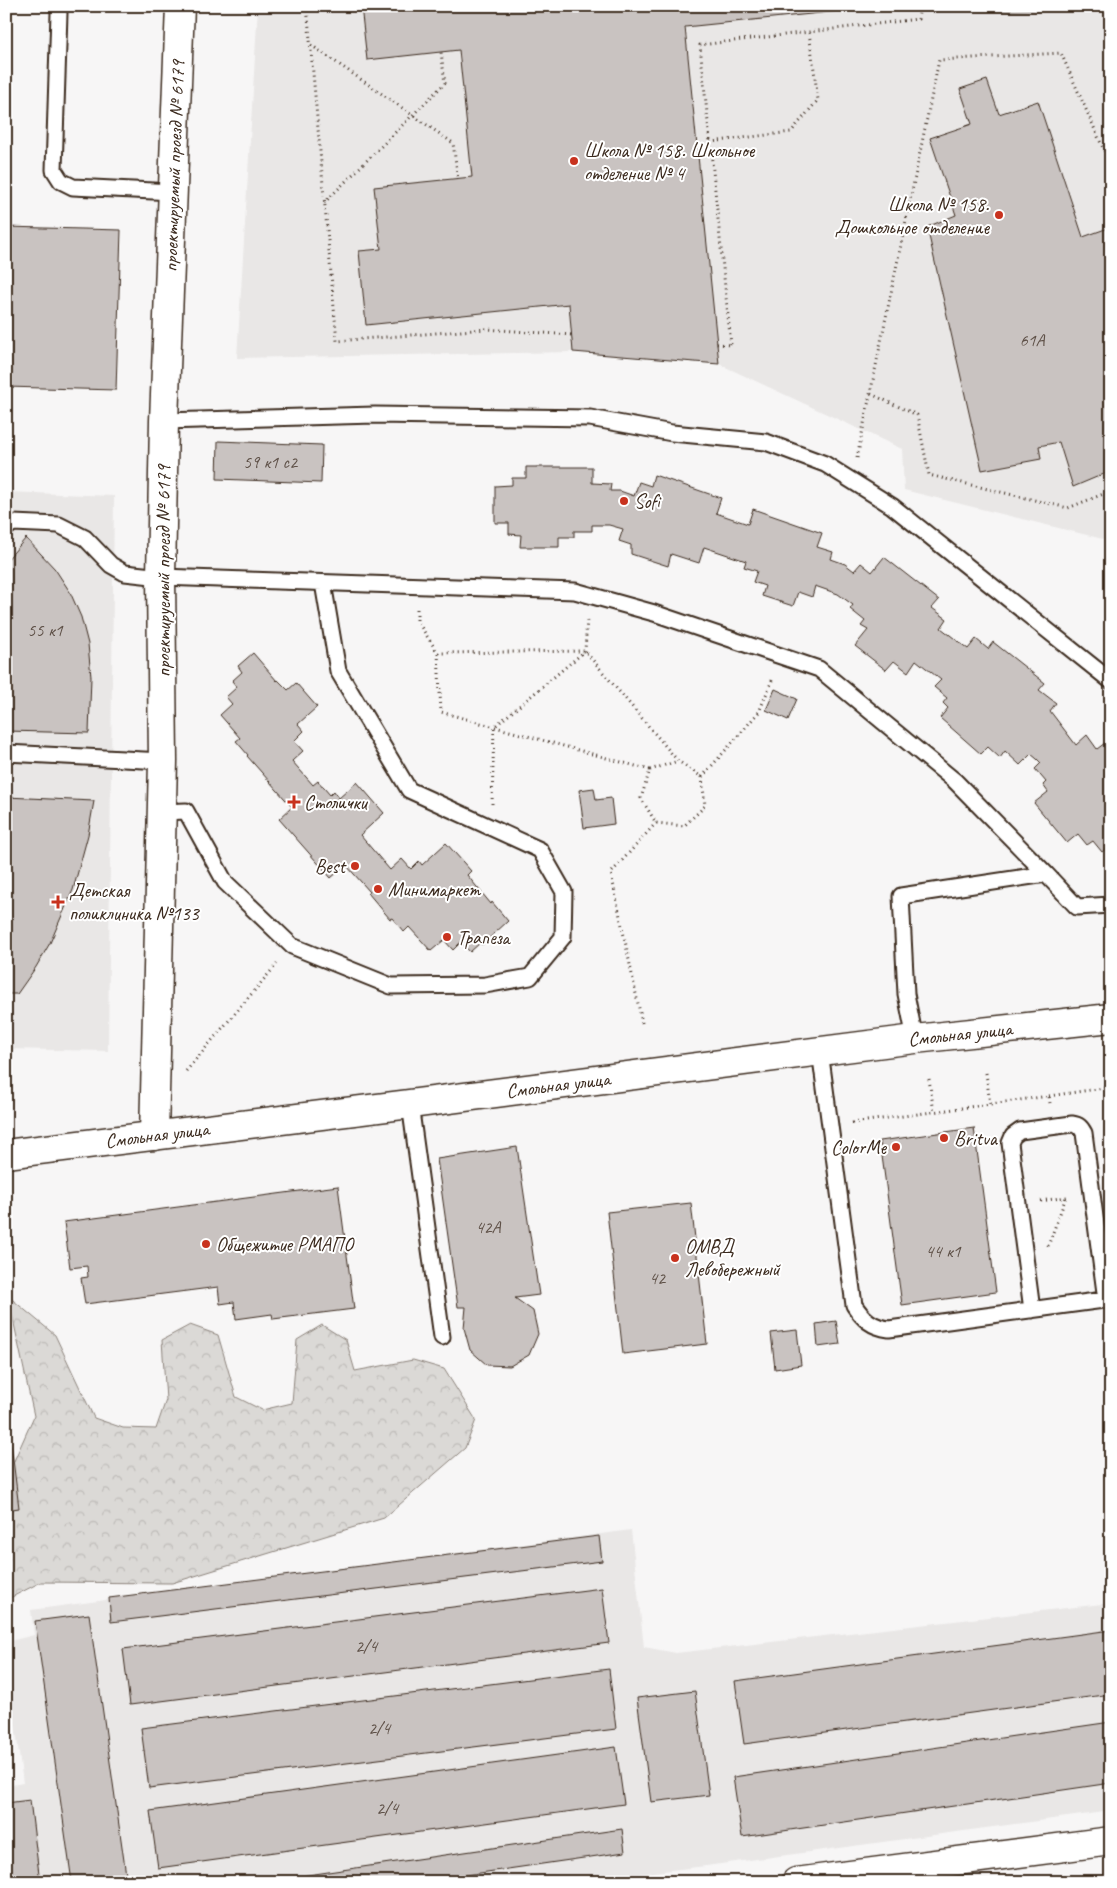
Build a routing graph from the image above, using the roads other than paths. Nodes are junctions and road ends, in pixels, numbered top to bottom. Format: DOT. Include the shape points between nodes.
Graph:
graph roads {
  1 [pos="58,6"];
  2 [pos="180,6"];
  3 [pos="173,192"];
  4 [pos="164,421"];
  5 [pos="6,528"];
  6 [pos="161,577"];
  7 [pos="323,583"];
  8 [pos="1111,681"];
  9 [pos="6,753"];
  10 [pos="163,761"];
  11 [pos="162,812"];
  12 [pos="1046,874"];
  13 [pos="1111,905"];
  14 [pos="1111,1018"];
  15 [pos="915,1039"];
  16 [pos="820,1051"];
  17 [pos="410,1104"];
  18 [pos="154,1136"];
  19 [pos="6,1154"];
  20 [pos="1108,1300"];
  21 [pos="1032,1310"];
  22 [pos="442,1336"];
  23 [pos="1111,1841"];
  24 [pos="796,1882"];
  1 -- 3 [label="lane" via="54,170 61,181 73,187"];
  2 -- 3 [label="street, проектируемый проезд № 6179"];
  3 -- 4 [label="street, проектируемый проезд № 6179"];
  4 -- 6 [label="street, проектируемый проезд № 6179"];
  4 -- 8 [label="lane" via="375,416 590,418 672,433 766,442 825,464 892,506"];
  5 -- 6 [label="lane" via="13,523 59,525 85,538 125,573"];
  6 -- 7 [label="lane"];
  6 -- 10 [label="street, проектируемый проезд № 6179"];
  7 -- 11 [label="lane" via="338,671 409,790 540,850 564,892 563,937 530,977 485,985 391,986 292,946 225,882 186,811"];
  7 -- 12 [label="lane" via="575,591 654,613 819,669 955,781"];
  9 -- 10 [label="lane"];
  10 -- 11 [label="street, проектируемый проезд № 6179"];
  11 -- 18 [label="street, проектируемый проезд № 6179"];
  12 -- 13 [label="lane" via="1077,907"];
  12 -- 15 [label="lane" via="901,896 906,994"];
  14 -- 15 [label="street, Смольная улица"];
  15 -- 16 [label="street, Смольная улица"];
  16 -- 17 [label="street, Смольная улица"];
  16 -- 21 [label="lane" via="854,1305 861,1316 871,1324 889,1330"];
  17 -- 18 [label="street, Смольная улица"];
  17 -- 22 [label="lane"];
  18 -- 19 [label="street, Смольная улица"];
  20 -- 21 [label="lane"];
  20 -- 21 [label="lane" via="1082,1129 1072,1124 1020,1130 1010,1143"];
  23 -- 24 [label="street"];
}
